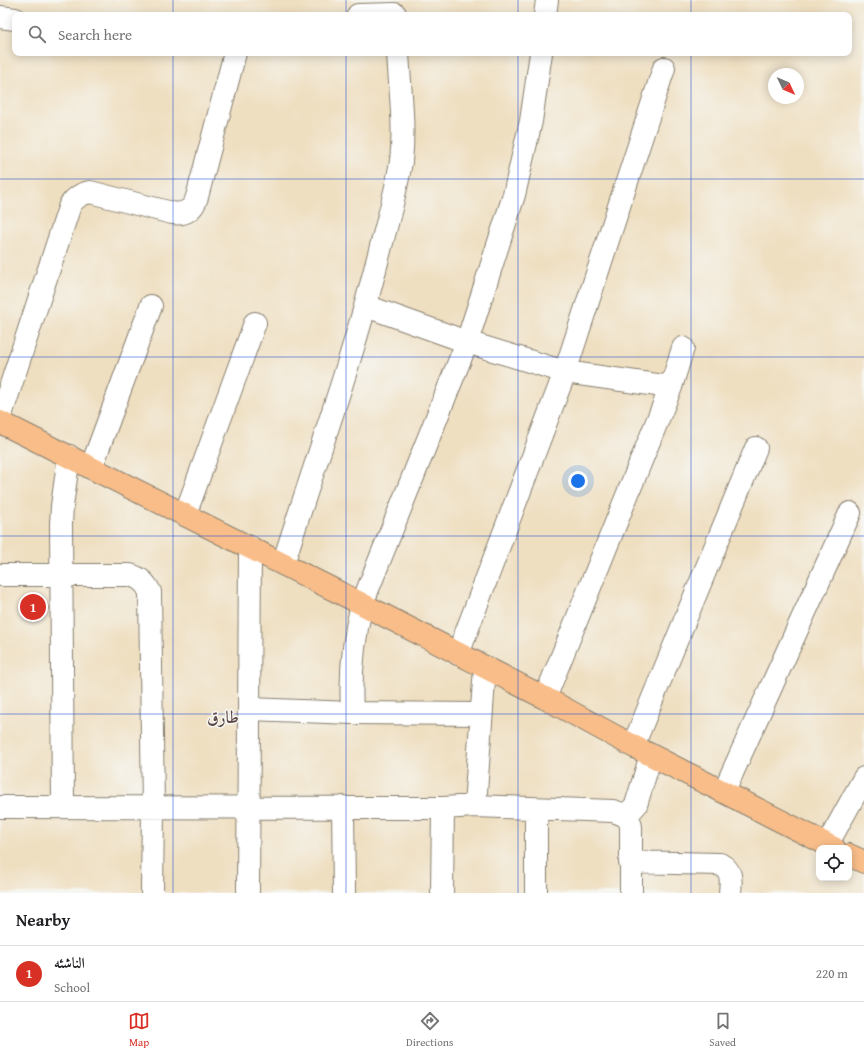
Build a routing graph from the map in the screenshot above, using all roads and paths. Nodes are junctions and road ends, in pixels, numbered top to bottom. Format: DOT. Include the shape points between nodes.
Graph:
graph roads {
  1 [pos="547,0"];
  2 [pos="395,10"];
  3 [pos="380,12"];
  4 [pos="545,12"];
  5 [pos="0,18"];
  6 [pos="12,19"];
  7 [pos="234,56"];
  8 [pos="398,56"];
  9 [pos="541,56"];
  10 [pos="664,68"];
  11 [pos="151,306"];
  12 [pos="366,306"];
  13 [pos="256,323"];
  14 [pos="467,342"];
  15 [pos="683,348"];
  16 [pos="565,372"];
  17 [pos="671,387"];
  18 [pos="0,418"];
  19 [pos="0,422"];
  20 [pos="756,448"];
  21 [pos="69,456"];
  22 [pos="91,468"];
  23 [pos="850,513"];
  24 [pos="185,515"];
  25 [pos="250,547"];
  26 [pos="283,564"];
  27 [pos="0,575"];
  28 [pos="62,576"];
  29 [pos="362,604"];
  30 [pos="458,654"];
  31 [pos="484,667"];
  32 [pos="545,698"];
  33 [pos="249,709"];
  34 [pos="352,713"];
  35 [pos="480,714"];
  36 [pos="642,751"];
  37 [pos="864,778"];
  38 [pos="724,791"];
  39 [pos="63,806"];
  40 [pos="475,806"];
  41 [pos="0,807"];
  42 [pos="248,807"];
  43 [pos="343,807"];
  44 [pos="153,808"];
  45 [pos="443,808"];
  46 [pos="536,808"];
  47 [pos="626,816"];
  48 [pos="829,845"];
  49 [pos="831,845"];
  50 [pos="852,856"];
  51 [pos="630,862"];
  52 [pos="864,862"];
  53 [pos="152,893"];
  54 [pos="248,893"];
  55 [pos="344,893"];
  56 [pos="442,893"];
  57 [pos="536,893"];
  58 [pos="631,893"];
  59 [pos="730,893"];
  1 -- 4 [label="street"];
  2 -- 3 [label="street"];
  5 -- 6 [label="street"];
  7 -- 18 [label="street" via="197,197 191,209 179,214 90,192 75,198 70,205"];
  8 -- 12 [label="street" via="402,118 401,161"];
  9 -- 14 [label="street" via="531,121 514,195"];
  10 -- 16 [label="street"];
  11 -- 22 [label="street"];
  12 -- 14 [label="street"];
  12 -- 26 [label="street"];
  13 -- 24 [label="street"];
  14 -- 16 [label="street"];
  14 -- 29 [label="street"];
  15 -- 17 [label="street"];
  16 -- 17 [label="street"];
  16 -- 30 [label="street"];
  17 -- 32 [label="street"];
  19 -- 21 [label="main road"];
  20 -- 36 [label="street"];
  21 -- 22 [label="main road"];
  21 -- 28 [label="street" via="62,506"];
  22 -- 24 [label="main road"];
  23 -- 38 [label="street"];
  24 -- 25 [label="main road"];
  25 -- 26 [label="main road"];
  25 -- 33 [label="street"];
  26 -- 29 [label="main road"];
  27 -- 28 [label="street"];
  28 -- 39 [label="street"];
  28 -- 44 [label="street" via="130,575 139,578 150,592"];
  29 -- 30 [label="main road"];
  29 -- 34 [label="street" via="352,658"];
  30 -- 31 [label="main road"];
  31 -- 32 [label="main road"];
  31 -- 35 [label="street"];
  32 -- 36 [label="main road"];
  33 -- 34 [label="street"];
  33 -- 42 [label="street"];
  34 -- 35 [label="street"];
  35 -- 40 [label="street"];
  36 -- 38 [label="main road"];
  36 -- 47 [label="street" via="636,805"];
  37 -- 49 [label="street"];
  38 -- 48 [label="main road"];
  39 -- 41 [label="street"];
  39 -- 44 [label="street"];
  40 -- 45 [label="street"];
  40 -- 46 [label="street"];
  42 -- 43 [label="street"];
  42 -- 44 [label="street"];
  42 -- 54 [label="street"];
  43 -- 45 [label="street"];
  43 -- 55 [label="street"];
  44 -- 53 [label="street"];
  45 -- 56 [label="street"];
  46 -- 47 [label="street" via="613,811"];
  46 -- 57 [label="street"];
  47 -- 51 [label="street" via="632,827"];
  50 -- 52 [label="main road"];
  51 -- 58 [label="street"];
  51 -- 59 [label="street" via="720,864 727,868 730,874"];
}
